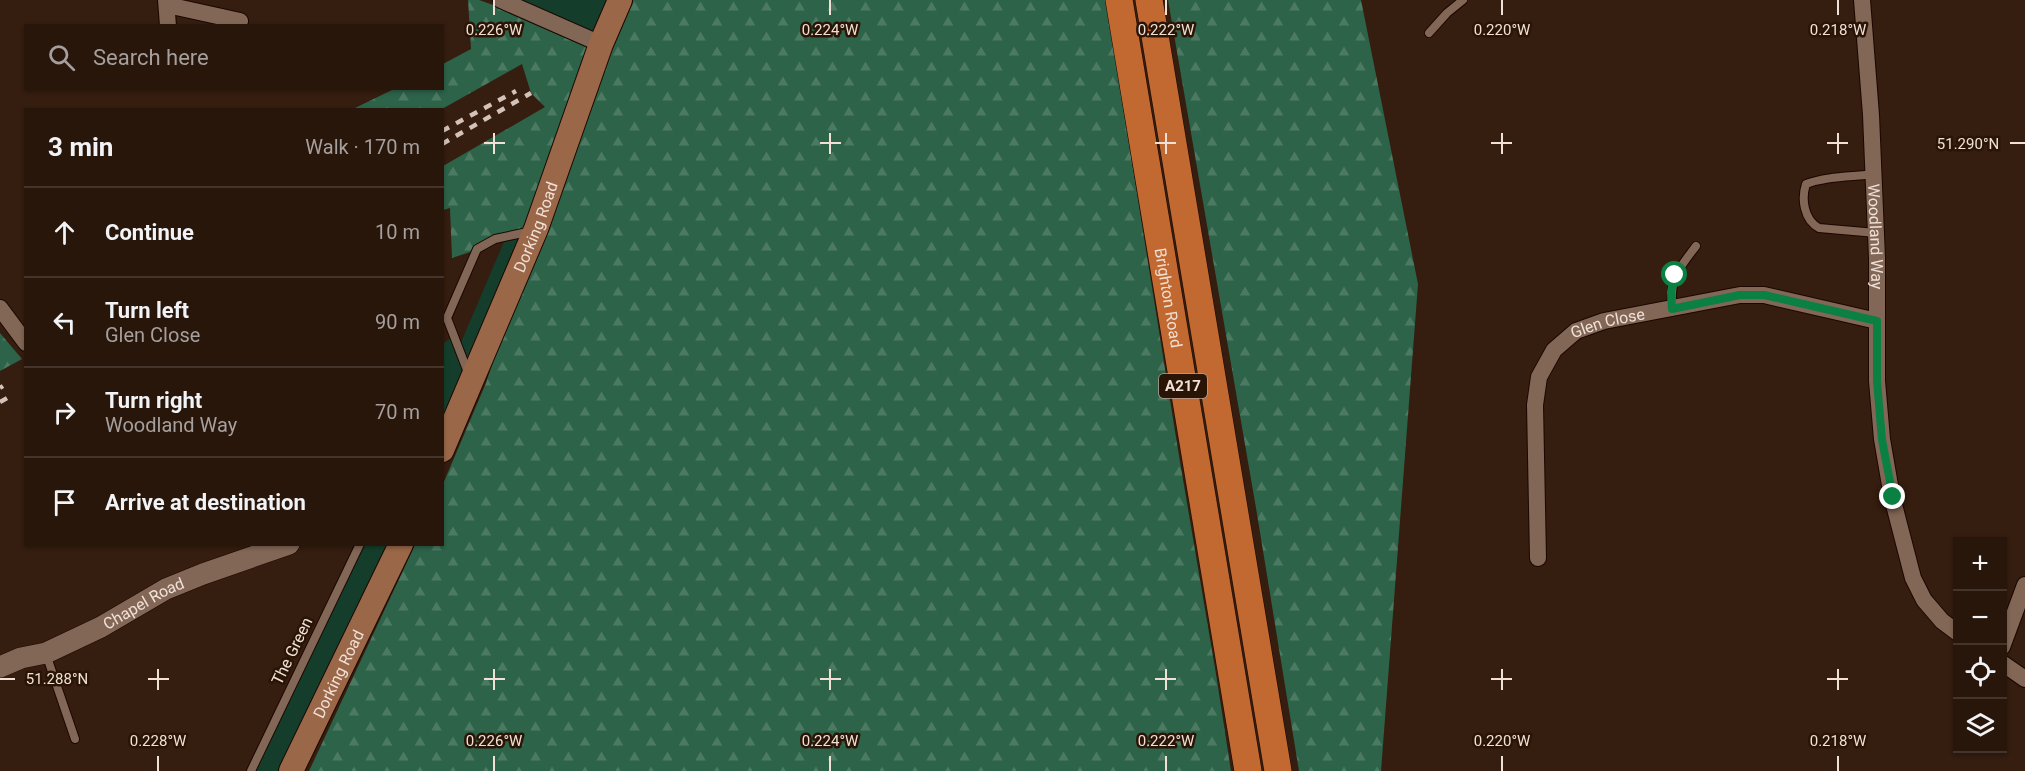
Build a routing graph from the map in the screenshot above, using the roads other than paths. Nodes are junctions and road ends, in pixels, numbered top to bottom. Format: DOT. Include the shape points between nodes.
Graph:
graph roads {
  1 [pos="501,0"];
  2 [pos="620,0"];
  3 [pos="1119,0"];
  4 [pos="1149,0"];
  5 [pos="1463,0"];
  6 [pos="1863,0"];
  7 [pos="166,2"];
  8 [pos="240,21"];
  9 [pos="168,24"];
  10 [pos="1429,33"];
  11 [pos="601,44"];
  12 [pos="1874,174"];
  13 [pos="536,230"];
  14 [pos="1876,233"];
  15 [pos="1696,246"];
  16 [pos="0,308"];
  17 [pos="1672,309"];
  18 [pos="1877,321"];
  19 [pos="24,340"];
  20 [pos="471,381"];
  21 [pos="445,434"];
  22 [pos="283,546"];
  23 [pos="359,546"];
  24 [pos="400,546"];
  25 [pos="1538,558"];
  26 [pos="2025,585"];
  27 [pos="1953,629"];
  28 [pos="2003,645"];
  29 [pos="46,653"];
  30 [pos="2007,666"];
  31 [pos="0,667"];
  32 [pos="2025,679"];
  33 [pos="75,739"];
  34 [pos="251,771"];
  35 [pos="291,771"];
  36 [pos="1248,771"];
  37 [pos="1278,771"];
  1 -- 11 [label="street"];
  2 -- 11 [label="main road, Dorking Road"];
  3 -- 36 [label="highway, Brighton Road / A217"];
  4 -- 37 [label="highway, Brighton Road / A217"];
  5 -- 10 [label="lane"];
  6 -- 12 [label="street, Woodland Way"];
  7 -- 8 [label="street"];
  7 -- 9 [label="street"];
  11 -- 13 [label="main road, Dorking Road"];
  12 -- 14 [label="street, Woodland Way"];
  12 -- 14 [label="lane" via="1823,178 1806,184 1803,194 1805,208 1819,228"];
  13 -- 20 [label="main road, Dorking Road"];
  13 -- 20 [label="lane" via="495,239 477,249 447,318"];
  14 -- 18 [label="street, Woodland Way"];
  15 -- 17 [label="lane" via="1675,275"];
  16 -- 19 [label="street"];
  17 -- 18 [label="street, Glen Close" via="1740,295 1764,295"];
  17 -- 25 [label="street, Glen Close" via="1604,321 1576,331 1554,350 1539,377 1535,405"];
  18 -- 27 [label="street, Woodland Way" via="1882,440 1906,555 1924,600"];
  20 -- 21 [label="main road, Dorking Road"];
  22 -- 29 [label="street, Chapel Road" via="166,589"];
  23 -- 34 [label="lane, The Green"];
  24 -- 35 [label="main road, Dorking Road"];
  26 -- 28 [label="street"];
  29 -- 31 [label="street, Chapel Road"];
  29 -- 33 [label="lane"];
  30 -- 32 [label="street"];
}
